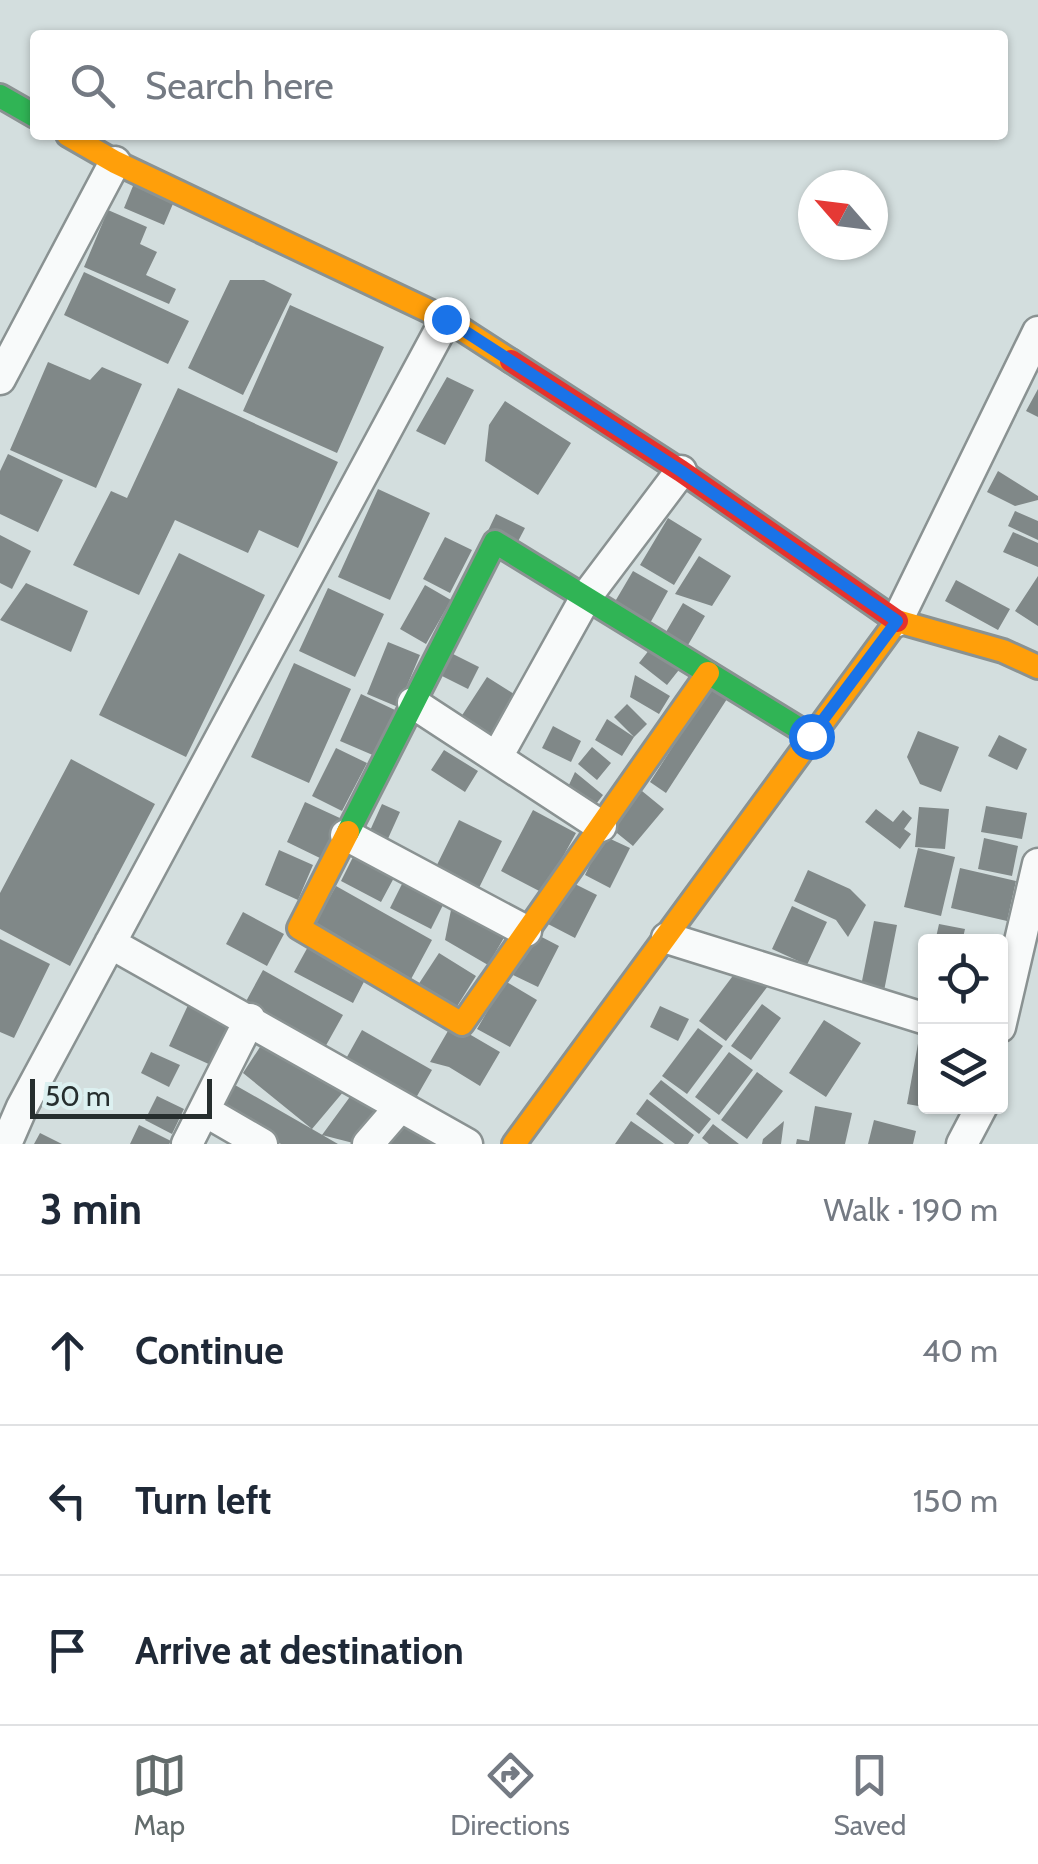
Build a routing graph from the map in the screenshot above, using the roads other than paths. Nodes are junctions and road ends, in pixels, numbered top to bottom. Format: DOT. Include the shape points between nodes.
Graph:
graph roads {
  1 [pos="0,96"];
  2 [pos="30,113"];
  3 [pos="77,140"];
  4 [pos="115,162"];
  5 [pos="446,319"];
  6 [pos="1038,332"];
  7 [pos="0,378"];
  8 [pos="681,471"];
  9 [pos="586,597"];
  10 [pos="897,621"];
  11 [pos="1038,666"];
  12 [pos="708,673"];
  13 [pos="413,702"];
  14 [pos="811,736"];
  15 [pos="497,757"];
  16 [pos="601,826"];
  17 [pos="346,835"];
  18 [pos="1038,864"];
  19 [pos="526,931"];
  20 [pos="667,938"];
  21 [pos="110,943"];
  22 [pos="918,1016"];
  23 [pos="250,1019"];
  24 [pos="1001,1024"];
  25 [pos="11,1101"];
  26 [pos="400,1106"];
  27 [pos="204,1111"];
  28 [pos="978,1114"];
  29 [pos="6,1144"];
  30 [pos="187,1144"];
  31 [pos="262,1144"];
  32 [pos="368,1144"];
  33 [pos="467,1144"];
  34 [pos="514,1144"];
  35 [pos="962,1144"];
  1 -- 2 [label="main road"];
  3 -- 4 [label="main road"];
  4 -- 5 [label="main road"];
  4 -- 7 [label="street"];
  5 -- 8 [label="main road"];
  5 -- 21 [label="street"];
  6 -- 10 [label="street"];
  8 -- 9 [label="street"];
  8 -- 10 [label="main road"];
  9 -- 12 [label="main road"];
  9 -- 13 [label="main road" via="495,542"];
  9 -- 15 [label="street"];
  10 -- 11 [label="main road"];
  10 -- 14 [label="main road"];
  12 -- 14 [label="main road"];
  12 -- 16 [label="main road"];
  13 -- 15 [label="street"];
  13 -- 17 [label="main road"];
  14 -- 20 [label="main road"];
  15 -- 16 [label="street"];
  16 -- 19 [label="main road"];
  17 -- 19 [label="street"];
  17 -- 19 [label="main road" via="298,928 462,1024"];
  18 -- 24 [label="street"];
  20 -- 22 [label="street"];
  20 -- 34 [label="main road"];
  21 -- 23 [label="street"];
  21 -- 25 [label="street"];
  23 -- 26 [label="street"];
  23 -- 27 [label="street"];
  25 -- 29 [label="street"];
  26 -- 32 [label="street"];
  26 -- 33 [label="street"];
  27 -- 30 [label="street"];
  27 -- 31 [label="street"];
  28 -- 35 [label="street"];
}
